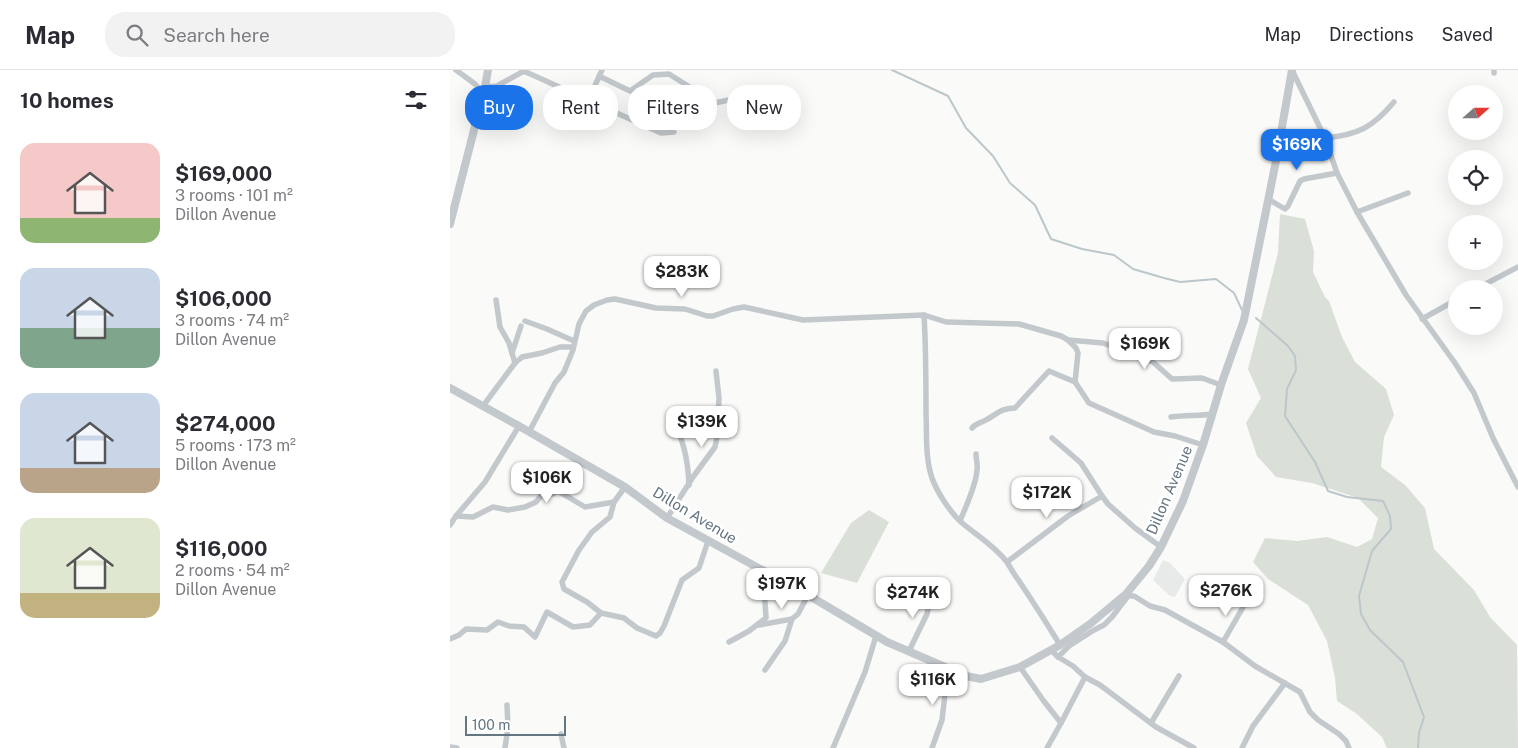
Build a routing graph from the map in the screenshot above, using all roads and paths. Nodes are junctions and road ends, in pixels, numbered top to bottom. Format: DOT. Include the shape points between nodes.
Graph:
graph roads {
  1 [pos="456,70"];
  2 [pos="488,70"];
  3 [pos="602,70"];
  4 [pos="1292,70"];
  5 [pos="599,76"];
  6 [pos="476,85"];
  7 [pos="485,85"];
  8 [pos="499,85"];
  9 [pos="554,85"];
  10 [pos="595,85"];
  11 [pos="727,101"];
  12 [pos="1394,102"];
  13 [pos="618,114"];
  14 [pos="474,130"];
  15 [pos="674,132"];
  16 [pos="1326,138"];
  17 [pos="1337,173"];
  18 [pos="1408,193"];
  19 [pos="1268,199"];
  20 [pos="1357,212"];
  21 [pos="450,224"];
  22 [pos="1518,267"];
  23 [pos="1493,280"];
  24 [pos="496,300"];
  25 [pos="1448,304"];
  26 [pos="924,315"];
  27 [pos="1422,318"];
  28 [pos="1068,340"];
  29 [pos="574,344"];
  30 [pos="512,354"];
  31 [pos="515,363"];
  32 [pos="716,371"];
  33 [pos="1074,382"];
  34 [pos="1221,385"];
  35 [pos="450,388"];
  36 [pos="483,406"];
  37 [pos="670,414"];
  38 [pos="1213,414"];
  39 [pos="1171,417"];
  40 [pos="519,426"];
  41 [pos="972,428"];
  42 [pos="529,432"];
  43 [pos="1052,438"];
  44 [pos="1203,445"];
  45 [pos="976,454"];
  46 [pos="689,486"];
  47 [pos="625,487"];
  48 [pos="1518,487"];
  49 [pos="1102,496"];
  50 [pos="614,502"];
  51 [pos="456,516"];
  52 [pos="668,518"];
  53 [pos="960,521"];
  54 [pos="450,526"];
  55 [pos="708,541"];
  56 [pos="1160,547"];
  57 [pos="1007,562"];
  58 [pos="758,567"];
  59 [pos="932,592"];
  60 [pos="808,594"];
  61 [pos="1246,602"];
  62 [pos="601,613"];
  63 [pos="792,619"];
  64 [pos="758,625"];
  65 [pos="876,636"];
  66 [pos="450,639"];
  67 [pos="729,642"];
  68 [pos="1223,642"];
  69 [pos="1060,645"];
  70 [pos="1051,650"];
  71 [pos="909,651"];
  72 [pos="1058,658"];
  73 [pos="1020,667"];
  74 [pos="948,668"];
  75 [pos="765,670"];
  76 [pos="1179,676"];
  77 [pos="1085,677"];
  78 [pos="1284,683"];
  79 [pos="507,705"];
  80 [pos="1061,723"];
  81 [pos="1151,723"];
  82 [pos="561,734"];
  83 [pos="450,747"];
  84 [pos="457,748"];
  85 [pos="505,748"];
  86 [pos="564,748"];
  87 [pos="833,748"];
  88 [pos="932,748"];
  89 [pos="1047,748"];
  90 [pos="1194,748"];
  91 [pos="1242,748"];
  92 [pos="1349,748"];
  1 -- 6 [label="street"];
  2 -- 7 [label="street"];
  3 -- 5 [label="street"];
  4 -- 16 [label="street"];
  4 -- 19 [label="street, Dillon Avenue"];
  5 -- 10 [label="street"];
  5 -- 11 [label="street" via="630,90 653,76 669,74 715,103"];
  8 -- 9 [label="street" via="522,72"];
  12 -- 16 [label="street" via="1373,124 1352,134"];
  13 -- 15 [label="street" via="660,133"];
  14 -- 21 [label="street"];
  16 -- 17 [label="street"];
  17 -- 19 [label="street" via="1300,181 1285,209"];
  17 -- 20 [label="street"];
  18 -- 20 [label="street"];
  19 -- 34 [label="street, Dillon Avenue" via="1244,320"];
  20 -- 27 [label="street"];
  22 -- 23 [label="street"];
  24 -- 30 [label="street" via="500,327"];
  25 -- 27 [label="street"];
  26 -- 28 [label="street" via="946,322 1019,324"];
  26 -- 29 [label="street" via="803,320 744,308 707,316 685,309 656,308 615,299 599,302 586,311"];
  26 -- 53 [label="street" via="928,459 932,478"];
  27 -- 48 [label="street" via="1474,392"];
  28 -- 33 [label="street" via="1078,352"];
  28 -- 34 [label="street" via="1103,343 1153,362 1172,379 1202,378"];
  29 -- 30 [label="street" via="547,329 523,323"];
  29 -- 31 [label="street" via="522,357"];
  29 -- 42 [label="street" via="564,372"];
  30 -- 31 [label="street"];
  31 -- 36 [label="street"];
  32 -- 46 [label="street" via="720,398 715,447"];
  33 -- 41 [label="street" via="1048,371 1015,408 998,412"];
  33 -- 44 [label="street" via="1089,403 1154,432"];
  34 -- 38 [label="street, Dillon Avenue"];
  35 -- 36 [label="street, Dillon Avenue"];
  36 -- 40 [label="street, Dillon Avenue"];
  37 -- 46 [label="street" via="685,450"];
  38 -- 39 [label="street"];
  38 -- 44 [label="street, Dillon Avenue"];
  40 -- 42 [label="street, Dillon Avenue"];
  40 -- 51 [label="street" via="485,482"];
  42 -- 47 [label="street, Dillon Avenue"];
  43 -- 49 [label="street" via="1081,463"];
  44 -- 56 [label="street, Dillon Avenue" via="1183,501"];
  45 -- 53 [label="street" via="974,487"];
  46 -- 52 [label="street"];
  47 -- 50 [label="street"];
  47 -- 52 [label="street, Dillon Avenue"];
  49 -- 56 [label="street"];
  49 -- 57 [label="street" via="1068,516"];
  50 -- 51 [label="street" via="585,507 558,491 552,494 544,492 536,502 525,507 508,510 493,507 473,517"];
  50 -- 62 [label="street" via="610,517 592,532 562,582 564,589"];
  51 -- 54 [label="street"];
  52 -- 55 [label="street, Dillon Avenue"];
  53 -- 57 [label="street"];
  55 -- 58 [label="street, Dillon Avenue"];
  55 -- 62 [label="street" via="700,568 682,580 664,626 656,636 624,618"];
  56 -- 69 [label="street, Dillon Avenue" via="1126,594"];
  57 -- 69 [label="street"];
  58 -- 60 [label="street, Dillon Avenue"];
  58 -- 64 [label="street" via="766,618"];
  59 -- 71 [label="street" via="927,614"];
  60 -- 63 [label="street"];
  60 -- 65 [label="street, Dillon Avenue"];
  61 -- 68 [label="street"];
  62 -- 66 [label="street" via="590,625 573,627 547,612 535,637 524,627 498,622 487,630 466,629"];
  63 -- 64 [label="street"];
  63 -- 75 [label="street" via="785,641"];
  64 -- 67 [label="street"];
  65 -- 71 [label="street, Dillon Avenue"];
  65 -- 87 [label="street"];
  68 -- 72 [label="street" via="1165,610 1128,596 1104,625 1069,646"];
  68 -- 78 [label="street"];
  69 -- 70 [label="street, Dillon Avenue"];
  70 -- 72 [label="street"];
  70 -- 73 [label="street, Dillon Avenue"];
  71 -- 74 [label="street, Dillon Avenue"];
  72 -- 77 [label="street"];
  73 -- 74 [label="street, Dillon Avenue" via="981,679"];
  73 -- 80 [label="street"];
  74 -- 88 [label="street" via="942,720"];
  76 -- 81 [label="street"];
  77 -- 80 [label="street"];
  77 -- 81 [label="street"];
  78 -- 91 [label="street"];
  78 -- 92 [label="street" via="1300,692 1310,712 1339,734"];
  79 -- 85 [label="street"];
  80 -- 89 [label="street"];
  81 -- 90 [label="street"];
  82 -- 86 [label="street"];
  83 -- 84 [label="street"];
}
